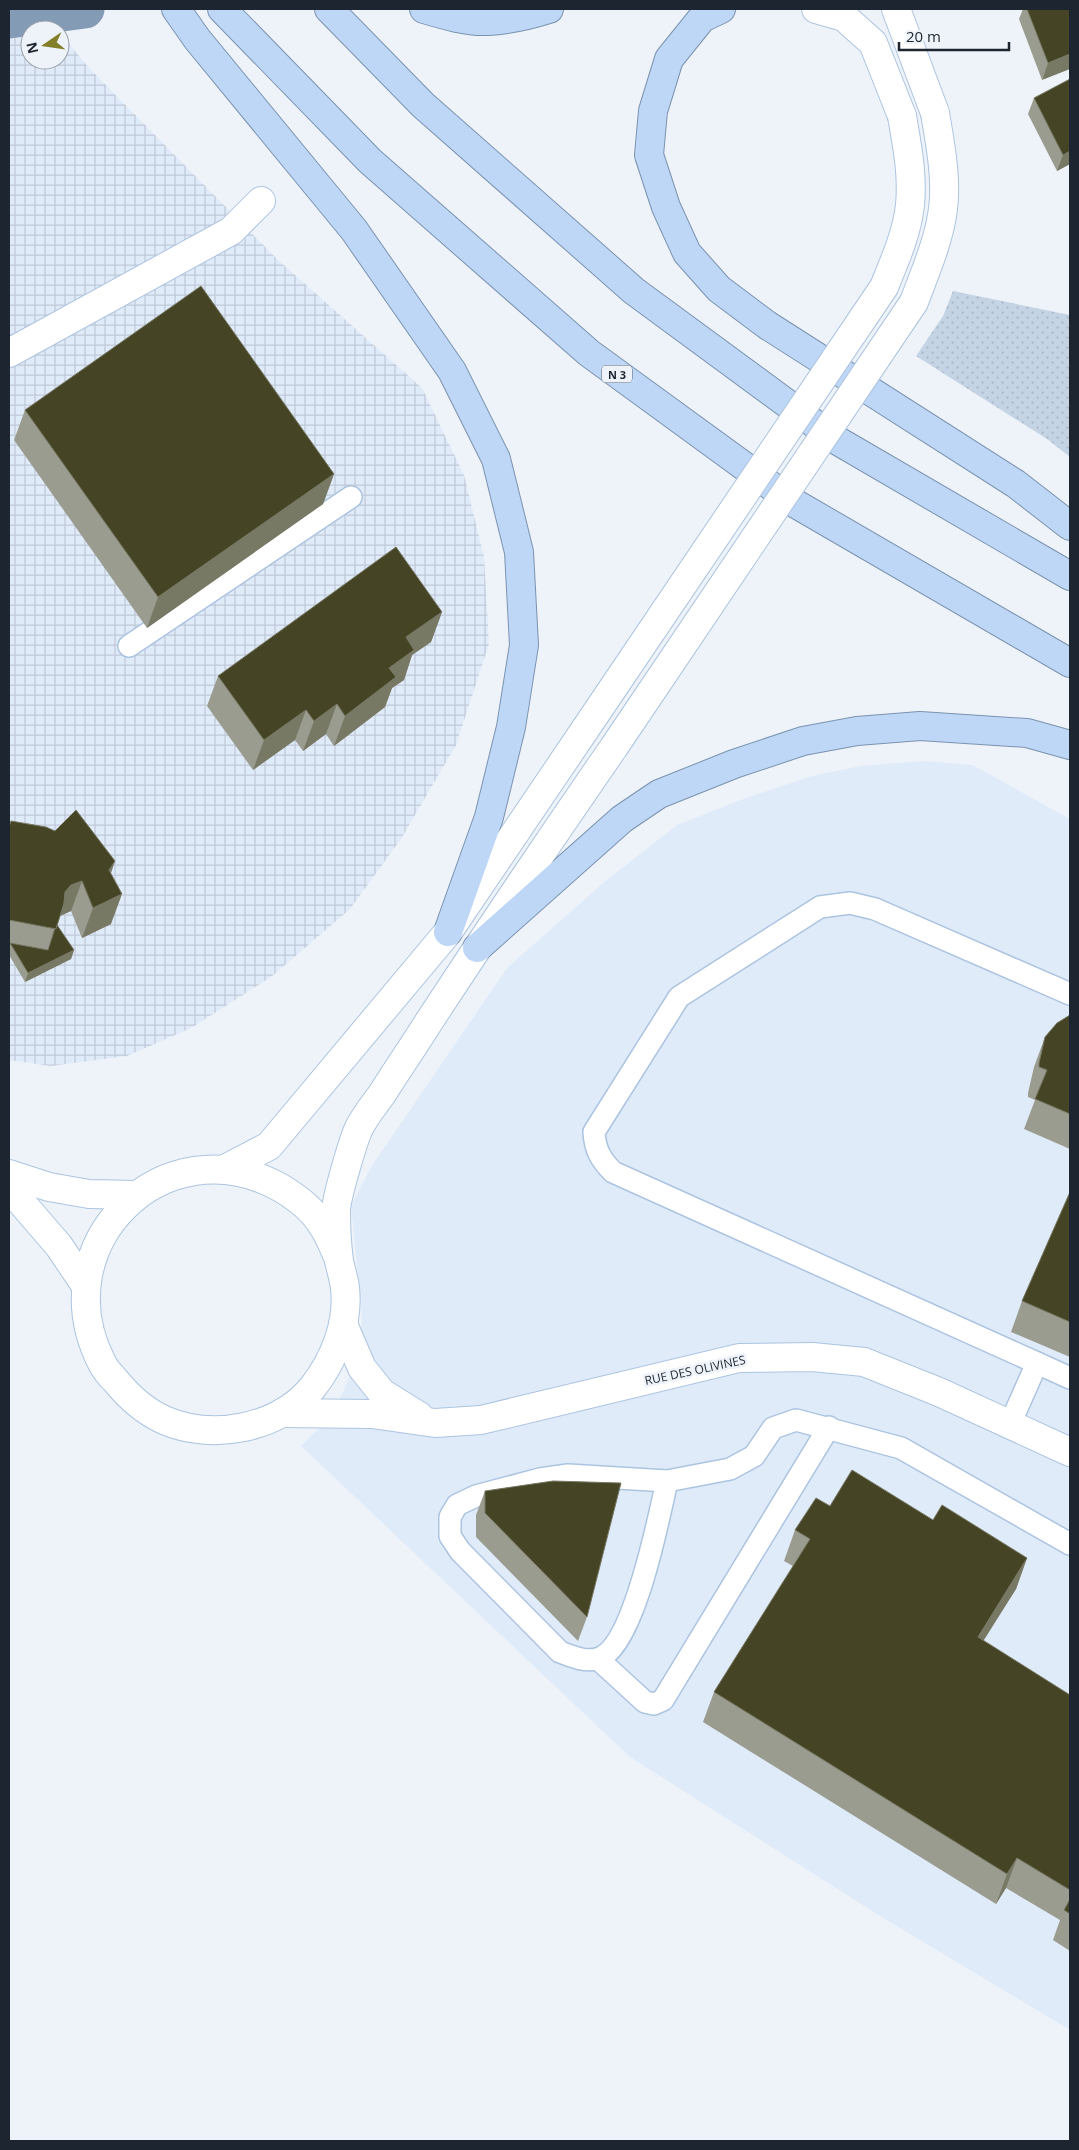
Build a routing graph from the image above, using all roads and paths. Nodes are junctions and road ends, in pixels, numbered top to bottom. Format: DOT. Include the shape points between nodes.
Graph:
graph roads {
  1 [pos="176,9"];
  2 [pos="222,9"];
  3 [pos="328,9"];
  4 [pos="424,9"];
  5 [pos="549,9"];
  6 [pos="721,9"];
  7 [pos="816,9"];
  8 [pos="896,9"];
  9 [pos="261,201"];
  10 [pos="9,353"];
  11 [pos="351,497"];
  12 [pos="1070,526"];
  13 [pos="1070,576"];
  14 [pos="128,646"];
  15 [pos="1070,663"];
  16 [pos="1070,746"];
  17 [pos="448,932"];
  18 [pos="477,948"];
  19 [pos="1070,994"];
  20 [pos="225,1169"];
  21 [pos="9,1174"];
  22 [pos="9,1188"];
  23 [pos="136,1195"];
  24 [pos="338,1257"];
  25 [pos="86,1286"];
  26 [pos="344,1324"];
  27 [pos="1037,1363"];
  28 [pos="1070,1378"];
  29 [pos="282,1413"];
  30 [pos="424,1420"];
  31 [pos="1010,1424"];
  32 [pos="828,1427"];
  33 [pos="1070,1452"];
  34 [pos="667,1481"];
  35 [pos="1070,1544"];
  36 [pos="598,1659"];
  1 -- 17 [label="highway" via="354,230 452,371 496,459 519,552 524,645 511,727 489,817"];
  2 -- 15 [label="highway, N 3" via="370,161 589,353 796,504"];
  3 -- 13 [label="highway" via="423,105 634,291 838,441"];
  4 -- 5 [label="highway" via="447,16 487,21"];
  6 -- 12 [label="highway" via="702,18 669,59 653,111 649,155 666,207 687,253 719,289 768,325 1016,484"];
  7 -- 17 [label="street, bridge" via="844,17 873,43 902,116 910,157 910,204 902,242 884,287"];
  8 -- 18 [label="street, bridge" via="935,113 942,155 943,208 933,252 914,302"];
  9 -- 10 [label="street" via="231,231"];
  11 -- 14 [label="lane"];
  16 -- 18 [label="highway" via="1027,733 920,726 857,731 812,740 734,764 659,794 622,818"];
  17 -- 20 [label="street" via="269,1146"];
  18 -- 24 [label="street" via="358,1130 336,1208"];
  19 -- 27 [label="lane" via="875,909 850,903 820,907 679,997 594,1132 595,1146 613,1172"];
  20 -- 23 [label="street" via="194,1170 163,1180"];
  20 -- 24 [label="street" via="262,1177 294,1196 321,1223"];
  21 -- 23 [label="street" via="49,1187 90,1194"];
  22 -- 25 [label="street" via="59,1246"];
  23 -- 25 [label="street" via="111,1221 98,1244"];
  24 -- 26 [label="street" via="346,1290"];
  25 -- 29 [label="street" via="88,1328 103,1365 129,1397 163,1420 203,1430 244,1428"];
  26 -- 29 [label="street" via="332,1359 311,1390"];
  26 -- 30 [label="street, RUE DES OLIVINES" via="362,1368 382,1393"];
  27 -- 28 [label="lane"];
  27 -- 31 [label="lane"];
  29 -- 30 [label="street, RUE DES OLIVINES" via="372,1414"];
  30 -- 31 [label="street, RUE DES OLIVINES" via="435,1423 481,1420 739,1358 812,1357 864,1362"];
  31 -- 33 [label="street, RUE DES OLIVINES"];
  32 -- 34 [label="lane" via="796,1420 774,1428 754,1456 730,1469"];
  32 -- 35 [label="lane" via="901,1448"];
  32 -- 36 [label="lane" via="663,1700 654,1704 645,1702"];
  34 -- 36 [label="lane" via="643,1584 615,1644"];
  34 -- 36 [label="lane" via="568,1475 540,1479 476,1496 457,1505 450,1516 450,1536 460,1551 533,1627 560,1652 581,1659"];
}
